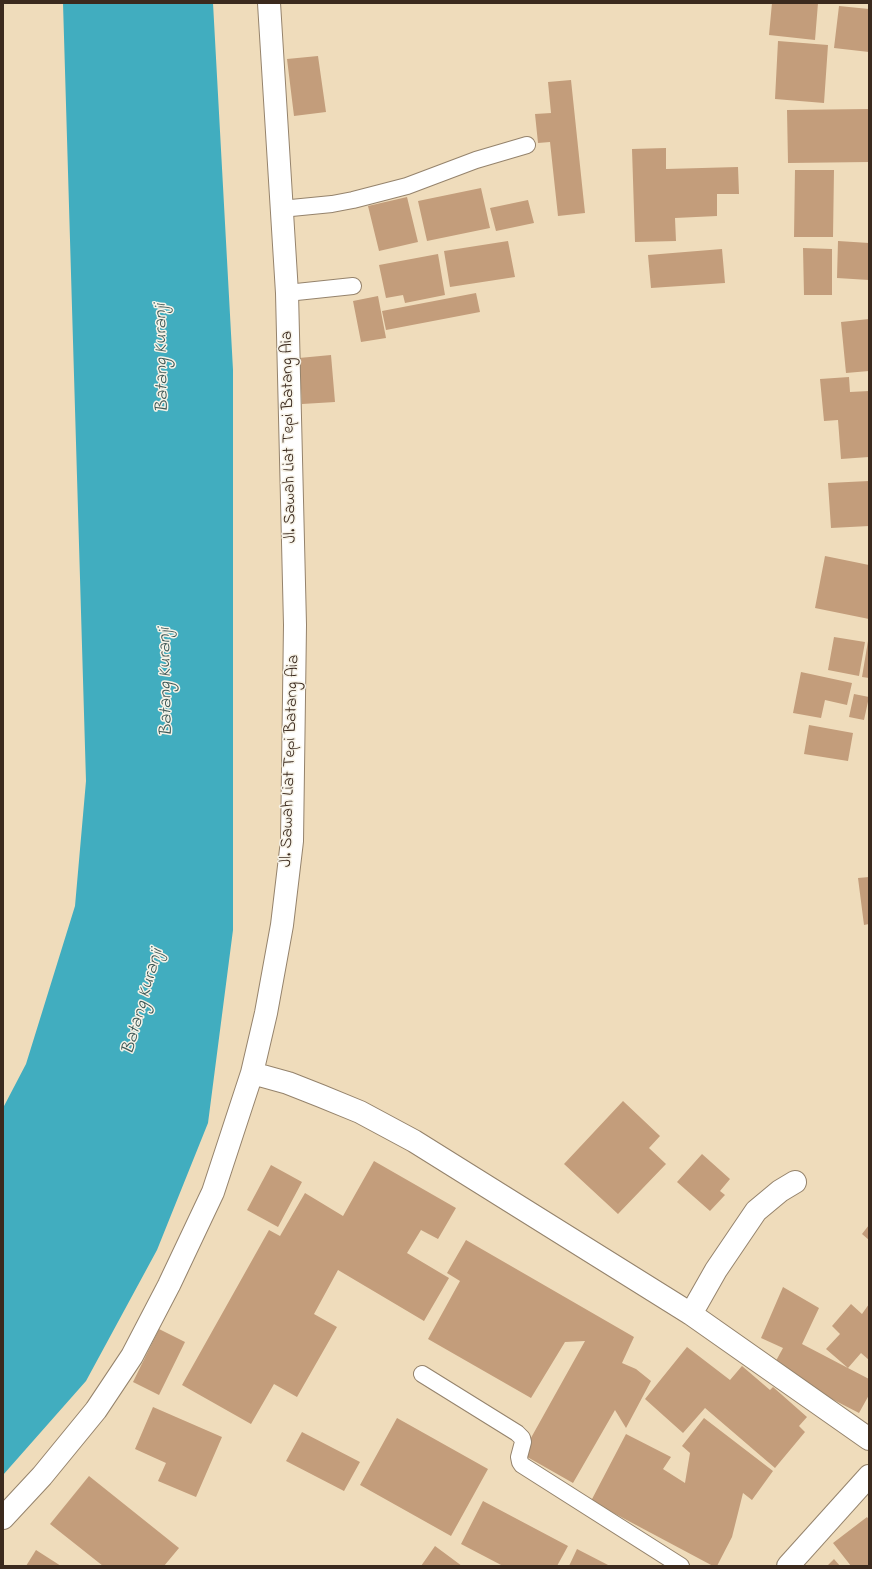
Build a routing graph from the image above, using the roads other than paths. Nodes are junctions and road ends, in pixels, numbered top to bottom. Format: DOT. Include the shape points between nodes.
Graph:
graph roads {
  1 [pos="269,3"];
  2 [pos="527,146"];
  3 [pos="281,209"];
  4 [pos="352,286"];
  5 [pos="287,293"];
  6 [pos="252,1073"];
  7 [pos="795,1182"];
  8 [pos="691,1314"];
  9 [pos="422,1374"];
  10 [pos="869,1439"];
  11 [pos="867,1484"];
  12 [pos="3,1518"];
  13 [pos="682,1566"];
  14 [pos="788,1566"];
  1 -- 3 [label="street, Jl. Sawah Liat Tepi Batang Aia"];
  2 -- 3 [label="lane" via="476,160 407,186 373,195 332,204"];
  3 -- 5 [label="street, Jl. Sawah Liat Tepi Batang Aia"];
  4 -- 5 [label="lane"];
  5 -- 6 [label="street, Jl. Sawah Liat Tepi Batang Aia" via="295,625 292,840 282,925"];
  6 -- 8 [label="street" via="288,1083 360,1112 414,1141"];
  6 -- 12 [label="street, Jl. Sawah Liat Tepi Batang Aia" via="213,1192 132,1356 96,1410 42,1476"];
  7 -- 8 [label="street" via="756,1211 716,1270"];
  8 -- 10 [label="street"];
  9 -- 13 [label="lane" via="518,1433 523,1442 519,1457 522,1465"];
  11 -- 14 [label="street"];
}
